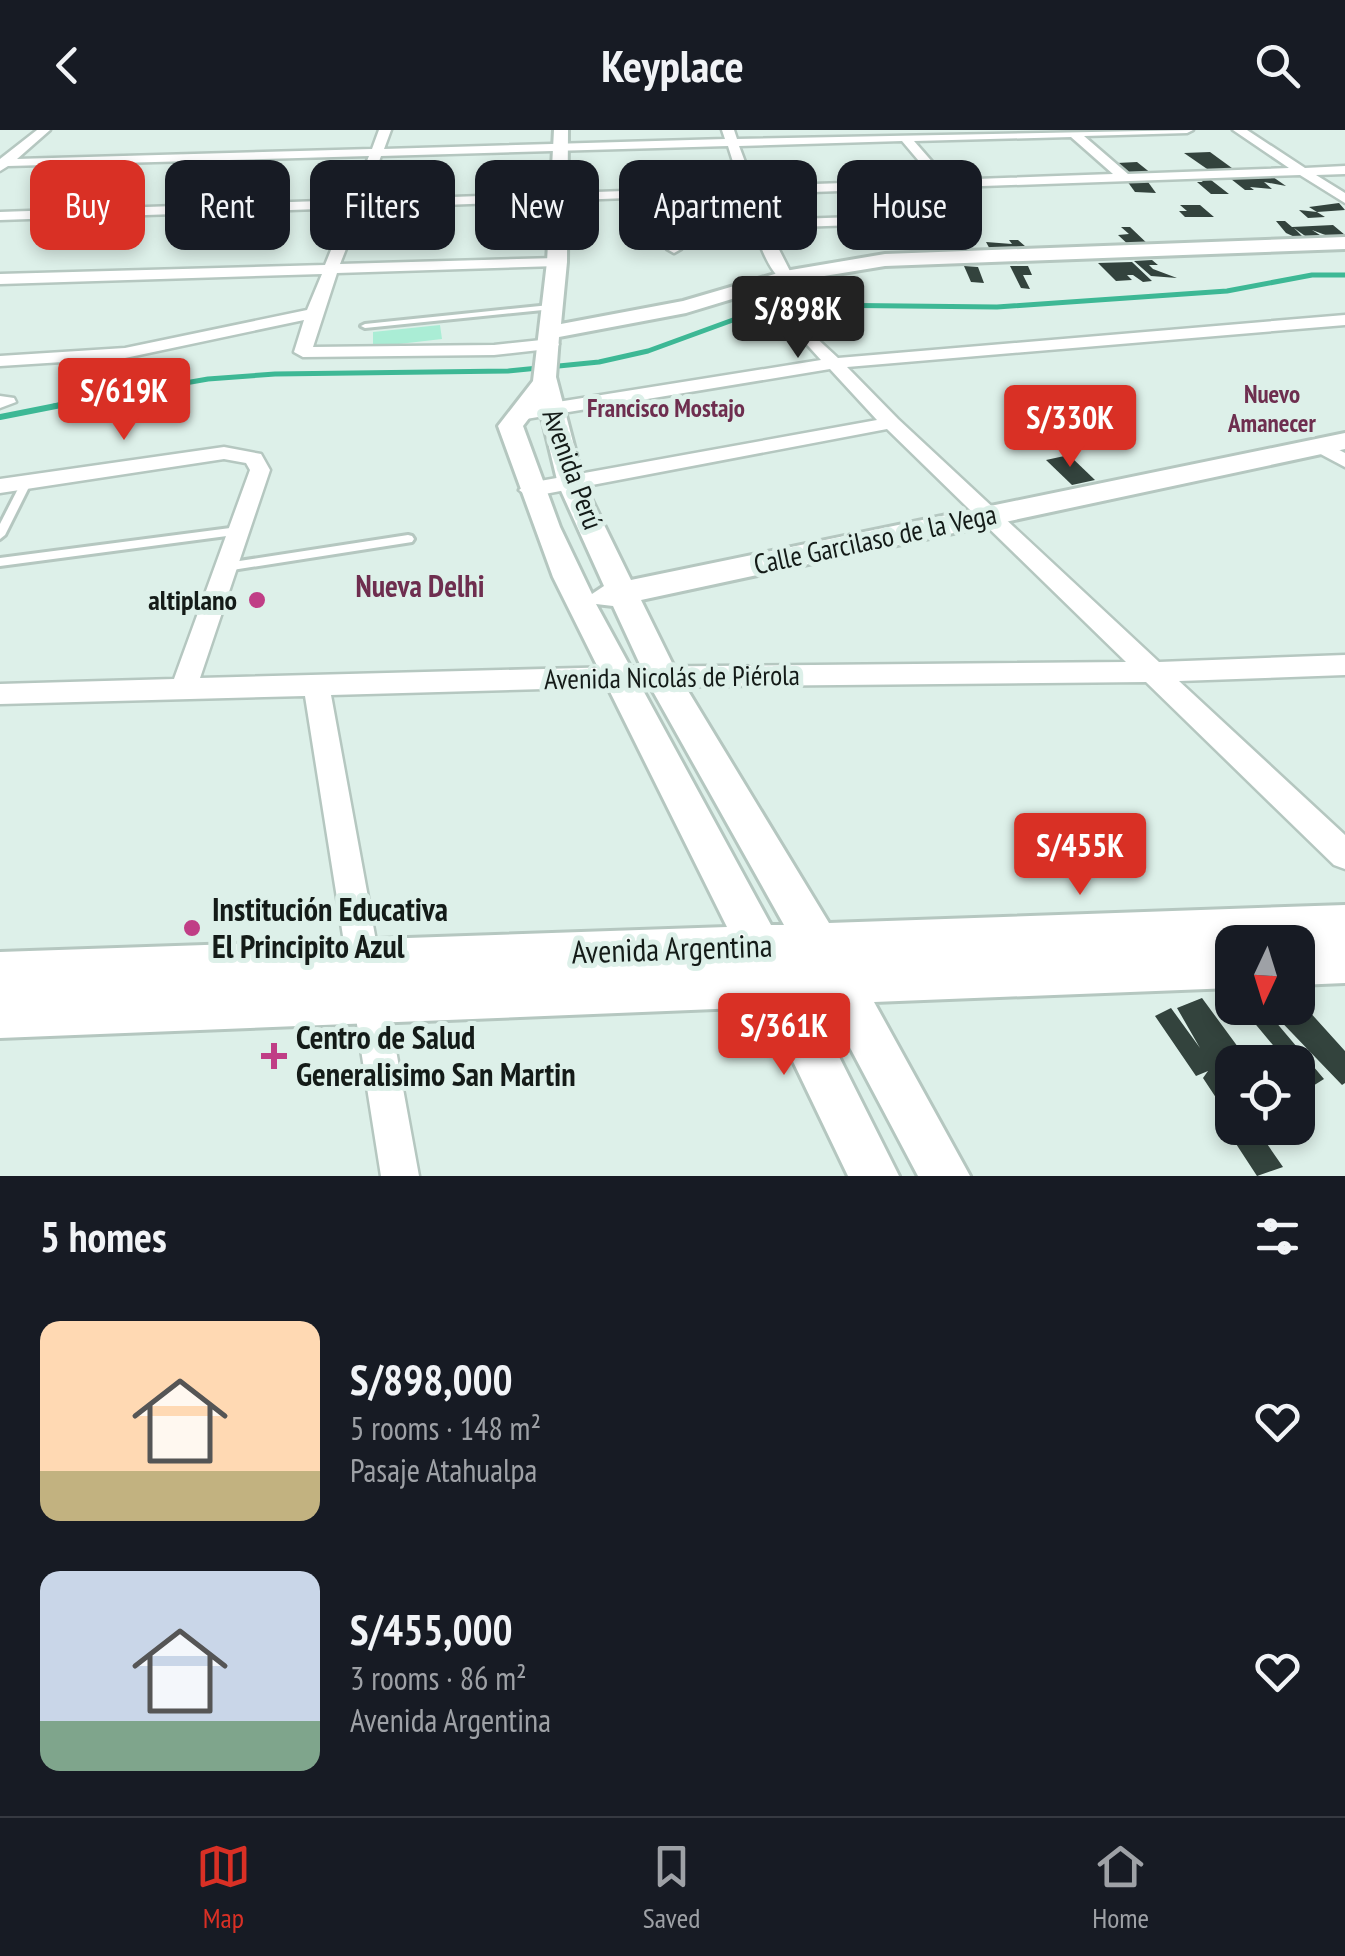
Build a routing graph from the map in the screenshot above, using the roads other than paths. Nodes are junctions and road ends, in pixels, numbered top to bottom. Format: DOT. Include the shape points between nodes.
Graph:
graph roads {
  1 [pos="44,130"];
  2 [pos="386,130"];
  3 [pos="1176,130"];
  4 [pos="1188,130"];
  5 [pos="1239,130"];
  6 [pos="1072,132"];
  7 [pos="730,136"];
  8 [pos="904,138"];
  9 [pos="560,139"];
  10 [pos="376,153"];
  11 [pos="373,160"];
  12 [pos="739,160"];
  13 [pos="924,160"];
  14 [pos="2,165"];
  15 [pos="1345,170"];
  16 [pos="1304,172"];
  17 [pos="1124,178"];
  18 [pos="982,183"];
  19 [pos="1345,199"];
  20 [pos="310,205"];
  21 [pos="0,216"];
  22 [pos="1345,243"];
  23 [pos="337,250"];
  24 [pos="557,250"];
  25 [pos="770,250"];
  26 [pos="557,262"];
  27 [pos="330,269"];
  28 [pos="786,277"];
  29 [pos="0,279"];
  30 [pos="550,307"];
  31 [pos="314,313"];
  32 [pos="1345,320"];
  33 [pos="365,326"];
  34 [pos="799,326"];
  35 [pos="0,361"];
  36 [pos="832,364"];
  37 [pos="544,373"];
  38 [pos="891,423"];
  39 [pos="1332,443"];
  40 [pos="1345,461"];
  41 [pos="26,483"];
  42 [pos="572,484"];
  43 [pos="0,486"];
  44 [pos="529,490"];
  45 [pos="990,516"];
  46 [pos="238,531"];
  47 [pos="0,535"];
  48 [pos="408,539"];
  49 [pos="0,562"];
  50 [pos="226,567"];
  51 [pos="622,592"];
  52 [pos="582,601"];
  53 [pos="1345,665"];
  54 [pos="1154,672"];
  55 [pos="662,676"];
  56 [pos="617,677"];
  57 [pos="316,686"];
  58 [pos="183,689"];
  59 [pos="0,694"];
  60 [pos="1345,855"];
  61 [pos="1345,926"];
  62 [pos="365,960"];
  63 [pos="827,962"];
  64 [pos="1345,962"];
  65 [pos="1315,963"];
  66 [pos="770,964"];
  67 [pos="1215,966"];
  68 [pos="92,970"];
  69 [pos="0,974"];
  70 [pos="372,1004"];
  71 [pos="78,1013"];
  72 [pos="0,1016"];
  73 [pos="400,1176"];
  74 [pos="874,1176"];
  75 [pos="945,1176"];
  1 -- 14 [label="street"];
  2 -- 10 [label="street"];
  3 -- 4 [label="street"];
  3 -- 6 [label="street"];
  5 -- 16 [label="street"];
  6 -- 8 [label="street"];
  6 -- 17 [label="street"];
  7 -- 8 [label="street"];
  7 -- 9 [label="street"];
  7 -- 12 [label="street"];
  8 -- 13 [label="street"];
  9 -- 10 [label="street"];
  10 -- 11 [label="street"];
  10 -- 14 [label="street"];
  15 -- 16 [label="street"];
  16 -- 17 [label="street"];
  16 -- 19 [label="street"];
  17 -- 18 [label="street"];
  20 -- 21 [label="street"];
  22 -- 28 [label="street" via="885,260"];
  23 -- 27 [label="street"];
  24 -- 26 [label="street"];
  25 -- 28 [label="street"];
  26 -- 27 [label="street"];
  26 -- 30 [label="street"];
  27 -- 29 [label="street"];
  27 -- 31 [label="street"];
  28 -- 37 [label="street" via="686,307"];
  30 -- 33 [label="lane"];
  30 -- 37 [label="street"];
  31 -- 35 [label="street" via="125,353"];
  31 -- 37 [label="street" via="303,352 494,350"];
  32 -- 36 [label="street"];
  34 -- 36 [label="street"];
  36 -- 37 [label="street"];
  36 -- 38 [label="street"];
  37 -- 42 [label="street, Avenida Perú"];
  37 -- 44 [label="street, Avenida Perú" via="510,426"];
  38 -- 42 [label="street"];
  38 -- 45 [label="street"];
  39 -- 40 [label="street"];
  39 -- 45 [label="street, Calle Garcilaso de la Vega"];
  41 -- 43 [label="street"];
  41 -- 46 [label="street" via="247,454 260,470"];
  41 -- 47 [label="lane"];
  42 -- 44 [label="street"];
  42 -- 51 [label="street, Avenida Perú"];
  44 -- 52 [label="street, Avenida Perú"];
  45 -- 51 [label="street, Calle Garcilaso de la Vega"];
  45 -- 54 [label="street"];
  46 -- 49 [label="lane"];
  46 -- 50 [label="street"];
  48 -- 50 [label="lane"];
  50 -- 58 [label="street"];
  51 -- 52 [label="street, Calle Garcilaso de la Vega"];
  51 -- 55 [label="street, Avenida Perú"];
  52 -- 56 [label="street, Avenida Perú"];
  53 -- 54 [label="street, Avenida Nicolás de Piérola"];
  54 -- 55 [label="street, Avenida Nicolás de Piérola"];
  54 -- 60 [label="street"];
  55 -- 56 [label="street, Avenida Nicolás de Piérola"];
  55 -- 63 [label="street, Avenida Perú"];
  56 -- 57 [label="street, Avenida Nicolás de Piérola"];
  56 -- 66 [label="street, Avenida Perú"];
  57 -- 58 [label="street, Avenida Nicolás de Piérola"];
  57 -- 62 [label="street"];
  58 -- 59 [label="street, Avenida Nicolás de Piérola"];
  61 -- 63 [label="street, Avenida Argentina"];
  62 -- 66 [label="street, Avenida Argentina"];
  62 -- 68 [label="street, Avenida Argentina"];
  62 -- 70 [label="street"];
  63 -- 66 [label="street, Avenida Argentina"];
  63 -- 67 [label="street, Avenida Argentina"];
  63 -- 75 [label="street, Avenida Perú"];
  64 -- 65 [label="street"];
  66 -- 70 [label="street, Avenida Argentina"];
  66 -- 74 [label="street, Avenida Perú"];
  68 -- 69 [label="street, Avenida Argentina"];
  68 -- 71 [label="street"];
  70 -- 71 [label="street, Avenida Argentina"];
  70 -- 73 [label="street"];
  71 -- 72 [label="street, Avenida Argentina"];
}
